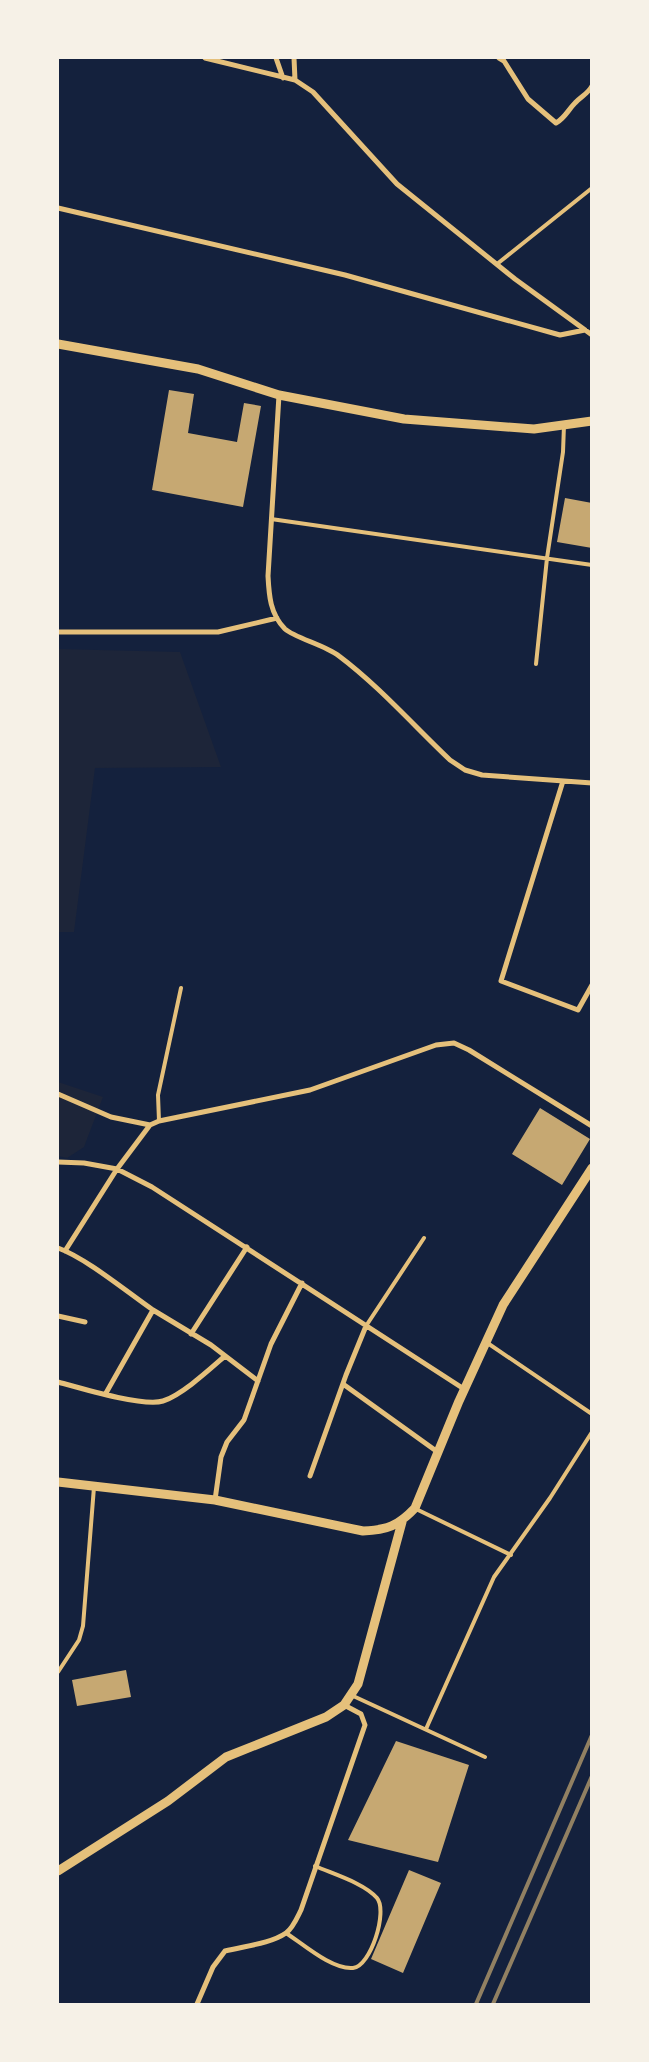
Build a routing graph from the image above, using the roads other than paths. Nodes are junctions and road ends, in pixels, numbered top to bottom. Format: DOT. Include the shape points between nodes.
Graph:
graph roads {
  1 [pos="204,58"];
  2 [pos="276,58"];
  3 [pos="294,58"];
  4 [pos="510,58"];
  5 [pos="501,59"];
  6 [pos="283,78"];
  7 [pos="295,80"];
  8 [pos="592,86"];
  9 [pos="592,188"];
  10 [pos="58,208"];
  11 [pos="497,264"];
  12 [pos="585,330"];
  13 [pos="592,335"];
  14 [pos="58,344"];
  15 [pos="279,394"];
  16 [pos="592,421"];
  17 [pos="564,425"];
  18 [pos="271,519"];
  19 [pos="547,558"];
  20 [pos="592,565"];
  21 [pos="277,618"];
  22 [pos="58,632"];
  23 [pos="536,664"];
  24 [pos="563,781"];
  25 [pos="592,783"];
  26 [pos="592,985"];
  27 [pos="180,988"];
  28 [pos="58,1094"];
  29 [pos="160,1121"];
  30 [pos="150,1125"];
  31 [pos="592,1126"];
  32 [pos="58,1162"];
  33 [pos="592,1168"];
  34 [pos="118,1169"];
  35 [pos="424,1238"];
  36 [pos="247,1247"];
  37 [pos="58,1248"];
  38 [pos="65,1251"];
  39 [pos="302,1283"];
  40 [pos="152,1310"];
  41 [pos="58,1316"];
  42 [pos="85,1322"];
  43 [pos="366,1326"];
  44 [pos="191,1334"];
  45 [pos="486,1342"];
  46 [pos="225,1356"];
  47 [pos="258,1381"];
  48 [pos="58,1382"];
  49 [pos="343,1384"];
  50 [pos="464,1389"];
  51 [pos="106,1393"];
  52 [pos="592,1414"];
  53 [pos="592,1432"];
  54 [pos="439,1453"];
  55 [pos="310,1476"];
  56 [pos="58,1482"];
  57 [pos="94,1487"];
  58 [pos="215,1500"];
  59 [pos="415,1508"];
  60 [pos="402,1522"];
  61 [pos="511,1555"];
  62 [pos="58,1672"];
  63 [pos="351,1695"];
  64 [pos="344,1705"];
  65 [pos="426,1730"];
  66 [pos="485,1757"];
  67 [pos="315,1866"];
  68 [pos="58,1871"];
  69 [pos="286,1933"];
  70 [pos="197,2004"];
  1 -- 6 [label="street"];
  2 -- 6 [label="street"];
  3 -- 7 [label="street"];
  4 -- 5 [label="street"];
  5 -- 8 [label="street" via="528,100 556,123"];
  6 -- 7 [label="street"];
  7 -- 11 [label="street" via="312,92 397,184"];
  9 -- 11 [label="lane"];
  10 -- 12 [label="street" via="345,275 560,335"];
  11 -- 12 [label="street"];
  12 -- 13 [label="street"];
  14 -- 15 [label="street" via="198,369"];
  15 -- 17 [label="street" via="404,419 534,429"];
  15 -- 18 [label="street"];
  16 -- 17 [label="street"];
  17 -- 19 [label="lane"];
  18 -- 19 [label="lane"];
  18 -- 21 [label="street" via="268,576 270,601"];
  19 -- 20 [label="lane"];
  19 -- 23 [label="lane"];
  21 -- 22 [label="street" via="218,632"];
  21 -- 24 [label="street" via="286,630 321,645 353,667 450,760 465,770 482,775"];
  24 -- 25 [label="street"];
  24 -- 26 [label="street" via="501,981 578,1010"];
  27 -- 29 [label="lane" via="158,1095"];
  28 -- 30 [label="street" via="106,1116"];
  29 -- 30 [label="street"];
  29 -- 31 [label="street" via="310,1090 436,1045 454,1043"];
  30 -- 34 [label="street"];
  32 -- 34 [label="street"];
  33 -- 45 [label="street" via="504,1305"];
  34 -- 36 [label="street"];
  34 -- 38 [label="street"];
  35 -- 43 [label="lane"];
  36 -- 39 [label="street"];
  36 -- 44 [label="street"];
  37 -- 38 [label="street"];
  38 -- 40 [label="street"];
  39 -- 43 [label="street"];
  39 -- 47 [label="street" via="271,1344"];
  40 -- 44 [label="street"];
  40 -- 51 [label="street"];
  41 -- 42 [label="street"];
  43 -- 49 [label="street"];
  43 -- 50 [label="street"];
  44 -- 46 [label="street"];
  45 -- 50 [label="street"];
  45 -- 52 [label="lane"];
  46 -- 47 [label="street"];
  46 -- 51 [label="street" via="202,1376 163,1401 141,1401"];
  47 -- 58 [label="street" via="244,1420 227,1442 221,1457"];
  48 -- 51 [label="street"];
  49 -- 54 [label="street"];
  49 -- 55 [label="street"];
  50 -- 54 [label="street"];
  53 -- 61 [label="lane"];
  54 -- 59 [label="street"];
  56 -- 57 [label="street"];
  57 -- 58 [label="street"];
  57 -- 62 [label="lane" via="83,1626 79,1640"];
  58 -- 60 [label="street" via="363,1531 382,1530"];
  59 -- 60 [label="street"];
  59 -- 61 [label="lane"];
  60 -- 63 [label="street" via="358,1684"];
  61 -- 65 [label="lane" via="494,1577"];
  63 -- 64 [label="street"];
  63 -- 65 [label="lane"];
  64 -- 67 [label="street" via="360,1714 365,1725"];
  64 -- 68 [label="street" via="326,1717 226,1757 168,1801"];
  65 -- 66 [label="lane"];
  67 -- 69 [label="street" via="301,1910"];
  67 -- 69 [label="lane" via="369,1890 379,1900 382,1911 374,1942 364,1961 355,1968 343,1967 329,1962"];
  69 -- 70 [label="street" via="225,1951"];
}
